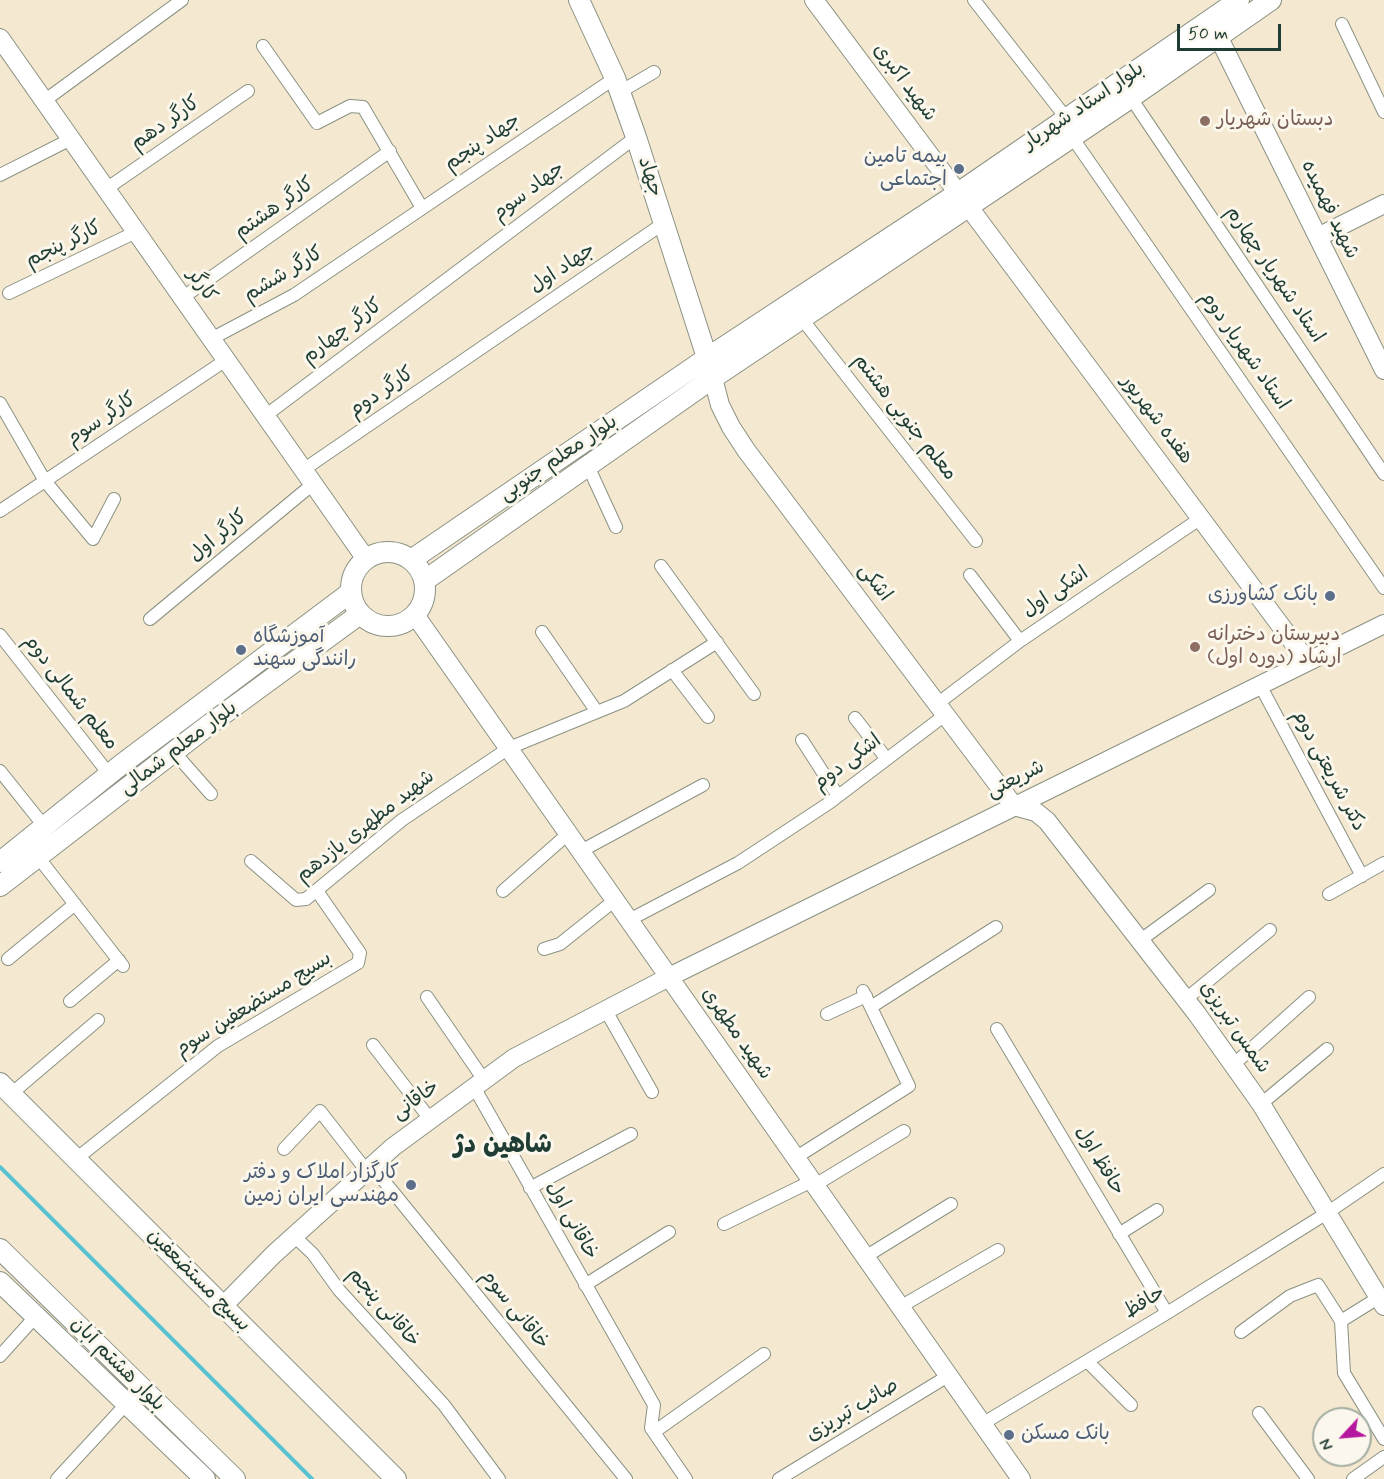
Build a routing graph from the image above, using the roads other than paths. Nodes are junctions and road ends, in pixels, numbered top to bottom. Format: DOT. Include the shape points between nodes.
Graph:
graph roads {
  1 [pos="182,0"];
  2 [pos="579,0"];
  3 [pos="814,0"];
  4 [pos="974,0"];
  5 [pos="1239,0"];
  6 [pos="1271,0"];
  7 [pos="1342,24"];
  8 [pos="1214,28"];
  9 [pos="0,38"];
  10 [pos="263,46"];
  11 [pos="654,72"];
  12 [pos="617,85"];
  13 [pos="248,91"];
  14 [pos="1131,98"];
  15 [pos="44,101"];
  16 [pos="1384,112"];
  17 [pos="1069,128"];
  18 [pos="636,137"];
  19 [pos="71,139"];
  20 [pos="390,152"];
  21 [pos="0,175"];
  22 [pos="106,189"];
  23 [pos="963,200"];
  24 [pos="1384,204"];
  25 [pos="422,208"];
  26 [pos="664,223"];
  27 [pos="136,232"];
  28 [pos="1318,237"];
  29 [pos="374,241"];
  30 [pos="445,279"];
  31 [pos="9,293"];
  32 [pos="182,298"];
  33 [pos="802,319"];
  34 [pos="212,339"];
  35 [pos="483,347"];
  36 [pos="707,358"];
  37 [pos="226,360"];
  38 [pos="1384,370"];
  39 [pos="713,378"];
  40 [pos="0,403"];
  41 [pos="265,416"];
  42 [pos="588,466"];
  43 [pos="1384,474"];
  44 [pos="308,477"];
  45 [pos="45,481"];
  46 [pos="114,499"];
  47 [pos="0,511"];
  48 [pos="1201,518"];
  49 [pos="616,527"];
  50 [pos="976,541"];
  51 [pos="366,559"];
  52 [pos="411,560"];
  53 [pos="661,566"];
  54 [pos="970,575"];
  55 [pos="424,580"];
  56 [pos="1384,588"];
  57 [pos="351,592"];
  58 [pos="360,614"];
  59 [pos="415,615"];
  60 [pos="150,619"];
  61 [pos="1384,624"];
  62 [pos="542,632"];
  63 [pos="0,635"];
  64 [pos="717,642"];
  65 [pos="1020,642"];
  66 [pos="1307,661"];
  67 [pos="672,670"];
  68 [pos="1260,685"];
  69 [pos="754,694"];
  70 [pos="941,710"];
  71 [pos="597,712"];
  72 [pos="708,717"];
  73 [pos="855,718"];
  74 [pos="802,740"];
  75 [pos="509,748"];
  76 [pos="174,752"];
  77 [pos="886,758"];
  78 [pos="0,771"];
  79 [pos="109,774"];
  80 [pos="703,786"];
  81 [pos="211,794"];
  82 [pos="837,796"];
  83 [pos="1014,806"];
  84 [pos="44,826"];
  85 [pos="568,834"];
  86 [pos="580,851"];
  87 [pos="38,857"];
  88 [pos="251,861"];
  89 [pos="9,863"];
  90 [pos="1384,863"];
  91 [pos="1362,876"];
  92 [pos="0,886"];
  93 [pos="1209,890"];
  94 [pos="317,891"];
  95 [pos="503,891"];
  96 [pos="1329,894"];
  97 [pos="615,900"];
  98 [pos="75,904"];
  99 [pos="629,920"];
  100 [pos="996,927"];
  101 [pos="1270,930"];
  102 [pos="1142,939"];
  103 [pos="544,949"];
  104 [pos="8,959"];
  105 [pos="669,976"];
  106 [pos="427,997"];
  107 [pos="1310,997"];
  108 [pos="866,998"];
  109 [pos="1186,999"];
  110 [pos="70,1001"];
  111 [pos="604,1009"];
  112 [pos="828,1014"];
  113 [pos="98,1020"];
  114 [pos="997,1029"];
  115 [pos="373,1045"];
  116 [pos="1327,1048"];
  117 [pos="1233,1065"];
  118 [pos="479,1083"];
  119 [pos="5,1089"];
  120 [pos="652,1092"];
  121 [pos="1261,1104"];
  122 [pos="430,1119"];
  123 [pos="904,1131"];
  124 [pos="631,1134"];
  125 [pos="284,1149"];
  126 [pos="795,1158"];
  127 [pos="76,1159"];
  128 [pos="369,1168"];
  129 [pos="1384,1174"];
  130 [pos="813,1183"];
  131 [pos="531,1188"];
  132 [pos="951,1203"];
  133 [pos="1157,1210"];
  134 [pos="1327,1213"];
  135 [pos="724,1224"];
  136 [pos="669,1232"];
  137 [pos="1119,1234"];
  138 [pos="294,1236"];
  139 [pos="0,1250"];
  140 [pos="998,1250"];
  141 [pos="865,1257"];
  142 [pos="0,1282"];
  143 [pos="583,1283"];
  144 [pos="1381,1302"];
  145 [pos="223,1306"];
  146 [pos="900,1307"];
  147 [pos="1167,1313"];
  148 [pos="36,1316"];
  149 [pos="1341,1321"];
  150 [pos="1241,1332"];
  151 [pos="764,1354"];
  152 [pos="0,1356"];
  153 [pos="1087,1361"];
  154 [pos="948,1376"];
  155 [pos="141,1388"];
  156 [pos="126,1402"];
  157 [pos="1131,1405"];
  158 [pos="1259,1413"];
  159 [pos="982,1424"];
  160 [pos="654,1432"];
  161 [pos="1384,1439"];
  162 [pos="1384,1457"];
  163 [pos="683,1478"];
  164 [pos="57,1479"];
  165 [pos="205,1479"];
  166 [pos="235,1479"];
  167 [pos="396,1479"];
  168 [pos="499,1479"];
  169 [pos="626,1479"];
  170 [pos="778,1479"];
  171 [pos="1021,1479"];
  172 [pos="1308,1479"];
  173 [pos="1353,1479"];
  1 -- 15 [label="street"];
  2 -- 12 [label="main road, جهاد"];
  3 -- 23 [label="street, شهید اکبری"];
  4 -- 17 [label="street, استاد شهریار دوم"];
  5 -- 8 [label="main road, بلوار استاد شهریار"];
  6 -- 8 [label="main road, بلوار استاد شهریار"];
  7 -- 16 [label="street"];
  8 -- 14 [label="main road, بلوار استاد شهریار"];
  8 -- 17 [label="main road, بلوار استاد شهریار"];
  8 -- 28 [label="street, شهید فهمیده"];
  9 -- 15 [label="street, کارگر"];
  10 -- 20 [label="street" via="313,120 321,122 350,106 363,107"];
  11 -- 12 [label="street, جهاد پنجم"];
  12 -- 18 [label="main road, جهاد"];
  12 -- 25 [label="street, جهاد پنجم"];
  13 -- 22 [label="street, کارگر دهم"];
  14 -- 17 [label="main road, بلوار استاد شهریار"];
  14 -- 43 [label="street, استاد شهریار چهارم"];
  15 -- 19 [label="street, کارگر"];
  17 -- 23 [label="main road, بلوار استاد شهریار"];
  17 -- 56 [label="street, استاد شهریار دوم"];
  18 -- 26 [label="main road, جهاد"];
  18 -- 30 [label="street, جهاد سوم"];
  19 -- 21 [label="street"];
  19 -- 22 [label="street, کارگر"];
  20 -- 25 [label="street"];
  20 -- 32 [label="street, کارگر هشتم"];
  22 -- 27 [label="street, کارگر"];
  23 -- 33 [label="main road, بلوار معلم جنوبی"];
  23 -- 36 [label="main road, بلوار معلم جنوبی"];
  23 -- 48 [label="street, هفده شهریور"];
  24 -- 28 [label="street"];
  25 -- 29 [label="street, جهاد پنجم"];
  26 -- 35 [label="street, جهاد اول"];
  26 -- 36 [label="main road, جهاد"];
  27 -- 31 [label="street, کارگر پنجم"];
  27 -- 32 [label="street, کارگر"];
  28 -- 38 [label="street, شهید فهمیده"];
  29 -- 34 [label="street, کارگر ششم" via="294,295"];
  30 -- 41 [label="street, کارگر چهارم"];
  32 -- 34 [label="street, کارگر"];
  33 -- 39 [label="main road, بلوار معلم جنوبی"];
  33 -- 50 [label="street, معلم جنوبی هشتم"];
  34 -- 37 [label="street, کارگر"];
  35 -- 44 [label="street, کارگر دوم"];
  36 -- 39 [label="main road"];
  36 -- 52 [label="main road, بلوار معلم جنوبی"];
  37 -- 41 [label="street, کارگر"];
  37 -- 45 [label="street, کارگر سوم"];
  39 -- 42 [label="main road, بلوار معلم جنوبی"];
  39 -- 70 [label="street, اشکی" via="720,405 736,435"];
  40 -- 45 [label="street"];
  41 -- 44 [label="street, کارگر"];
  42 -- 49 [label="street"];
  42 -- 55 [label="main road, بلوار معلم جنوبی"];
  44 -- 51 [label="street, کارگر"];
  44 -- 60 [label="street, کارگر اول"];
  45 -- 46 [label="street" via="93,540"];
  45 -- 47 [label="street, کارگر سوم"];
  48 -- 65 [label="street, اشکی اول"];
  48 -- 66 [label="street, هفده شهریور"];
  51 -- 52 [label="main road" via="389,552"];
  51 -- 57 [label="main road" via="352,579"];
  52 -- 55 [label="main road"];
  53 -- 64 [label="street"];
  54 -- 65 [label="street"];
  55 -- 59 [label="main road" via="422,605"];
  57 -- 58 [label="main road"];
  57 -- 79 [label="main road, بلوار معلم شمالی"];
  58 -- 59 [label="main road" via="381,626 394,626"];
  58 -- 76 [label="main road, بلوار معلم شمالی"];
  59 -- 75 [label="street, شهید مطهری"];
  61 -- 66 [label="street, شریعتی"];
  62 -- 71 [label="street"];
  63 -- 79 [label="street, معلم شمالی دوم"];
  64 -- 67 [label="street, شهید مطهری یازدهم"];
  64 -- 69 [label="street"];
  65 -- 70 [label="street, اشکی اول"];
  66 -- 68 [label="street, شریعتی"];
  67 -- 71 [label="street, شهید مطهری یازدهم" via="624,701"];
  67 -- 72 [label="street"];
  68 -- 83 [label="street, شریعتی"];
  68 -- 91 [label="street, دکتر شریعتی دوم"];
  70 -- 77 [label="street, اشکی دوم"];
  70 -- 83 [label="street, اشکی"];
  71 -- 75 [label="street, شهید مطهری یازدهم"];
  73 -- 77 [label="street"];
  74 -- 82 [label="street"];
  75 -- 85 [label="street, شهید مطهری"];
  75 -- 94 [label="street, شهید مطهری یازدهم" via="402,820"];
  76 -- 81 [label="street"];
  76 -- 87 [label="main road, بلوار معلم شمالی"];
  77 -- 82 [label="street, اشکی دوم"];
  78 -- 84 [label="street"];
  79 -- 84 [label="main road, بلوار معلم شمالی"];
  80 -- 86 [label="street"];
  82 -- 99 [label="street, اشکی دوم" via="738,863"];
  83 -- 102 [label="street, شمس تبریزی" via="1036,812 1047,821"];
  83 -- 105 [label="street, شریعتی"];
  84 -- 89 [label="main road, بلوار معلم شمالی"];
  85 -- 86 [label="street, شهید مطهری"];
  85 -- 95 [label="street"];
  86 -- 97 [label="street, شهید مطهری"];
  87 -- 89 [label="main road, بلوار معلم شمالی"];
  87 -- 98 [label="street"];
  88 -- 94 [label="street, شهید مطهری یازدهم" via="296,900 306,899"];
  89 -- 92 [label="main road, بلوار معلم شمالی"];
  90 -- 91 [label="street"];
  91 -- 96 [label="street"];
  93 -- 102 [label="street"];
  94 -- 127 [label="street, بسیج مستضعفین سوم" via="360,953 358,963 218,1046"];
  97 -- 99 [label="street, شهید مطهری"];
  97 -- 103 [label="street" via="560,944"];
  98 -- 104 [label="street"];
  98 -- 110 [label="street" via="121,963"];
  99 -- 105 [label="street, شهید مطهری"];
  100 -- 108 [label="street"];
  101 -- 109 [label="street"];
  102 -- 109 [label="street, شمس تبریزی"];
  105 -- 111 [label="street, خاقانی"];
  105 -- 126 [label="street, شهید مطهری"];
  106 -- 118 [label="street, خاقانی اول"];
  107 -- 117 [label="street"];
  108 -- 112 [label="street"];
  108 -- 126 [label="street" via="909,1086"];
  109 -- 117 [label="street, شمس تبریزی"];
  111 -- 118 [label="street, خاقانی" via="514,1058"];
  111 -- 120 [label="street"];
  113 -- 119 [label="street"];
  114 -- 137 [label="street, حافظ اول"];
  115 -- 122 [label="street"];
  116 -- 121 [label="street"];
  117 -- 121 [label="street, شمس تبریزی"];
  118 -- 122 [label="street, خاقانی"];
  118 -- 131 [label="street, خاقانی اول"];
  119 -- 127 [label="main road, بسیج مستضعفین"];
  121 -- 134 [label="street, شمس تبریزی"];
  122 -- 128 [label="street, خاقانی"];
  123 -- 130 [label="street"];
  124 -- 131 [label="street"];
  125 -- 128 [label="street, خاقانی سوم" via="320,1110"];
  126 -- 130 [label="street, شهید مطهری"];
  127 -- 145 [label="main road, بسیج مستضعفین"];
  128 -- 138 [label="street, خاقانی"];
  128 -- 169 [label="street, خاقانی سوم"];
  129 -- 134 [label="street, حافظ"];
  130 -- 135 [label="street"];
  130 -- 141 [label="street, شهید مطهری"];
  131 -- 143 [label="street, خاقانی اول"];
  132 -- 141 [label="street"];
  133 -- 137 [label="street"];
  134 -- 144 [label="street, شمس تبریزی"];
  134 -- 147 [label="street, حافظ"];
  136 -- 143 [label="street"];
  137 -- 147 [label="street, حافظ اول"];
  138 -- 145 [label="street, خاقانی"];
  138 -- 168 [label="street, خاقانی پنجم" via="444,1405"];
  139 -- 155 [label="main road, بلوار هشتم آبان"];
  140 -- 146 [label="street"];
  141 -- 146 [label="street, شهید مطهری"];
  142 -- 148 [label="main road, بلوار هشتم آبان"];
  143 -- 160 [label="street, خاقانی اول" via="654,1406"];
  144 -- 149 [label="street"];
  145 -- 167 [label="main road, بسیج مستضعفین"];
  146 -- 154 [label="street, شهید مطهری"];
  147 -- 153 [label="street, حافظ"];
  148 -- 152 [label="street"];
  148 -- 156 [label="main road, بلوار هشتم آبان"];
  149 -- 150 [label="street" via="1318,1285 1290,1296"];
  149 -- 161 [label="street" via="1344,1373"];
  151 -- 160 [label="street"];
  153 -- 157 [label="street"];
  153 -- 159 [label="street, حافظ"];
  154 -- 159 [label="street, شهید مطهری"];
  154 -- 170 [label="street, صائب تبریزی"];
  155 -- 156 [label="street"];
  155 -- 166 [label="main road, بلوار هشتم آبان"];
  156 -- 164 [label="street"];
  156 -- 165 [label="main road, بلوار هشتم آبان"];
  158 -- 172 [label="street"];
  159 -- 171 [label="street, شهید مطهری"];
  160 -- 163 [label="street"];
  162 -- 173 [label="street"];
}
